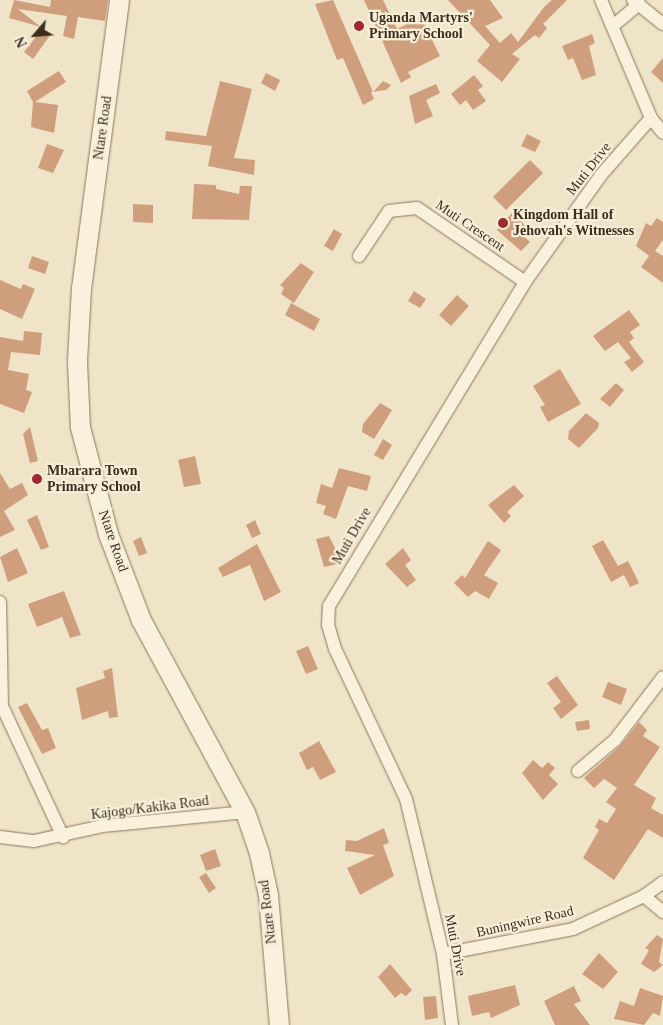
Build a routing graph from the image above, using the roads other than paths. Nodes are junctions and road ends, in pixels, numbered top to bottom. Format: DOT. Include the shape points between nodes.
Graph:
graph roads {
  1 [pos="120,0"];
  2 [pos="601,0"];
  3 [pos="636,2"];
  4 [pos="663,24"];
  5 [pos="614,25"];
  6 [pos="651,118"];
  7 [pos="663,133"];
  8 [pos="359,256"];
  9 [pos="525,282"];
  10 [pos="0,602"];
  11 [pos="663,677"];
  12 [pos="1,706"];
  13 [pos="578,771"];
  14 [pos="245,812"];
  15 [pos="0,837"];
  16 [pos="63,837"];
  17 [pos="663,882"];
  18 [pos="644,896"];
  19 [pos="663,912"];
  20 [pos="443,954"];
  21 [pos="279,1025"];
  22 [pos="452,1025"];
  1 -- 14 [label="main road, Ntare Road" via="81,287 77,362 80,427 108,534 141,620"];
  2 -- 5 [label="street"];
  3 -- 4 [label="street"];
  3 -- 5 [label="street"];
  5 -- 6 [label="street"];
  6 -- 7 [label="street"];
  6 -- 9 [label="street, Muti Drive" via="601,175"];
  8 -- 9 [label="street, Muti Crescent" via="389,211 417,208"];
  9 -- 20 [label="street, Muti Drive" via="329,606 328,625 335,649 406,799"];
  10 -- 12 [label="street"];
  11 -- 13 [label="street" via="615,740"];
  12 -- 16 [label="street"];
  14 -- 16 [label="street, Kajogo/Kakika Road" via="102,826"];
  14 -- 21 [label="main road, Ntare Road" via="268,895"];
  15 -- 16 [label="street, Kajogo/Kakika Road" via="34,841"];
  17 -- 18 [label="street, Buningwire Road"];
  18 -- 19 [label="street"];
  18 -- 20 [label="street, Buningwire Road" via="573,929"];
  20 -- 22 [label="street, Muti Drive"];
}
